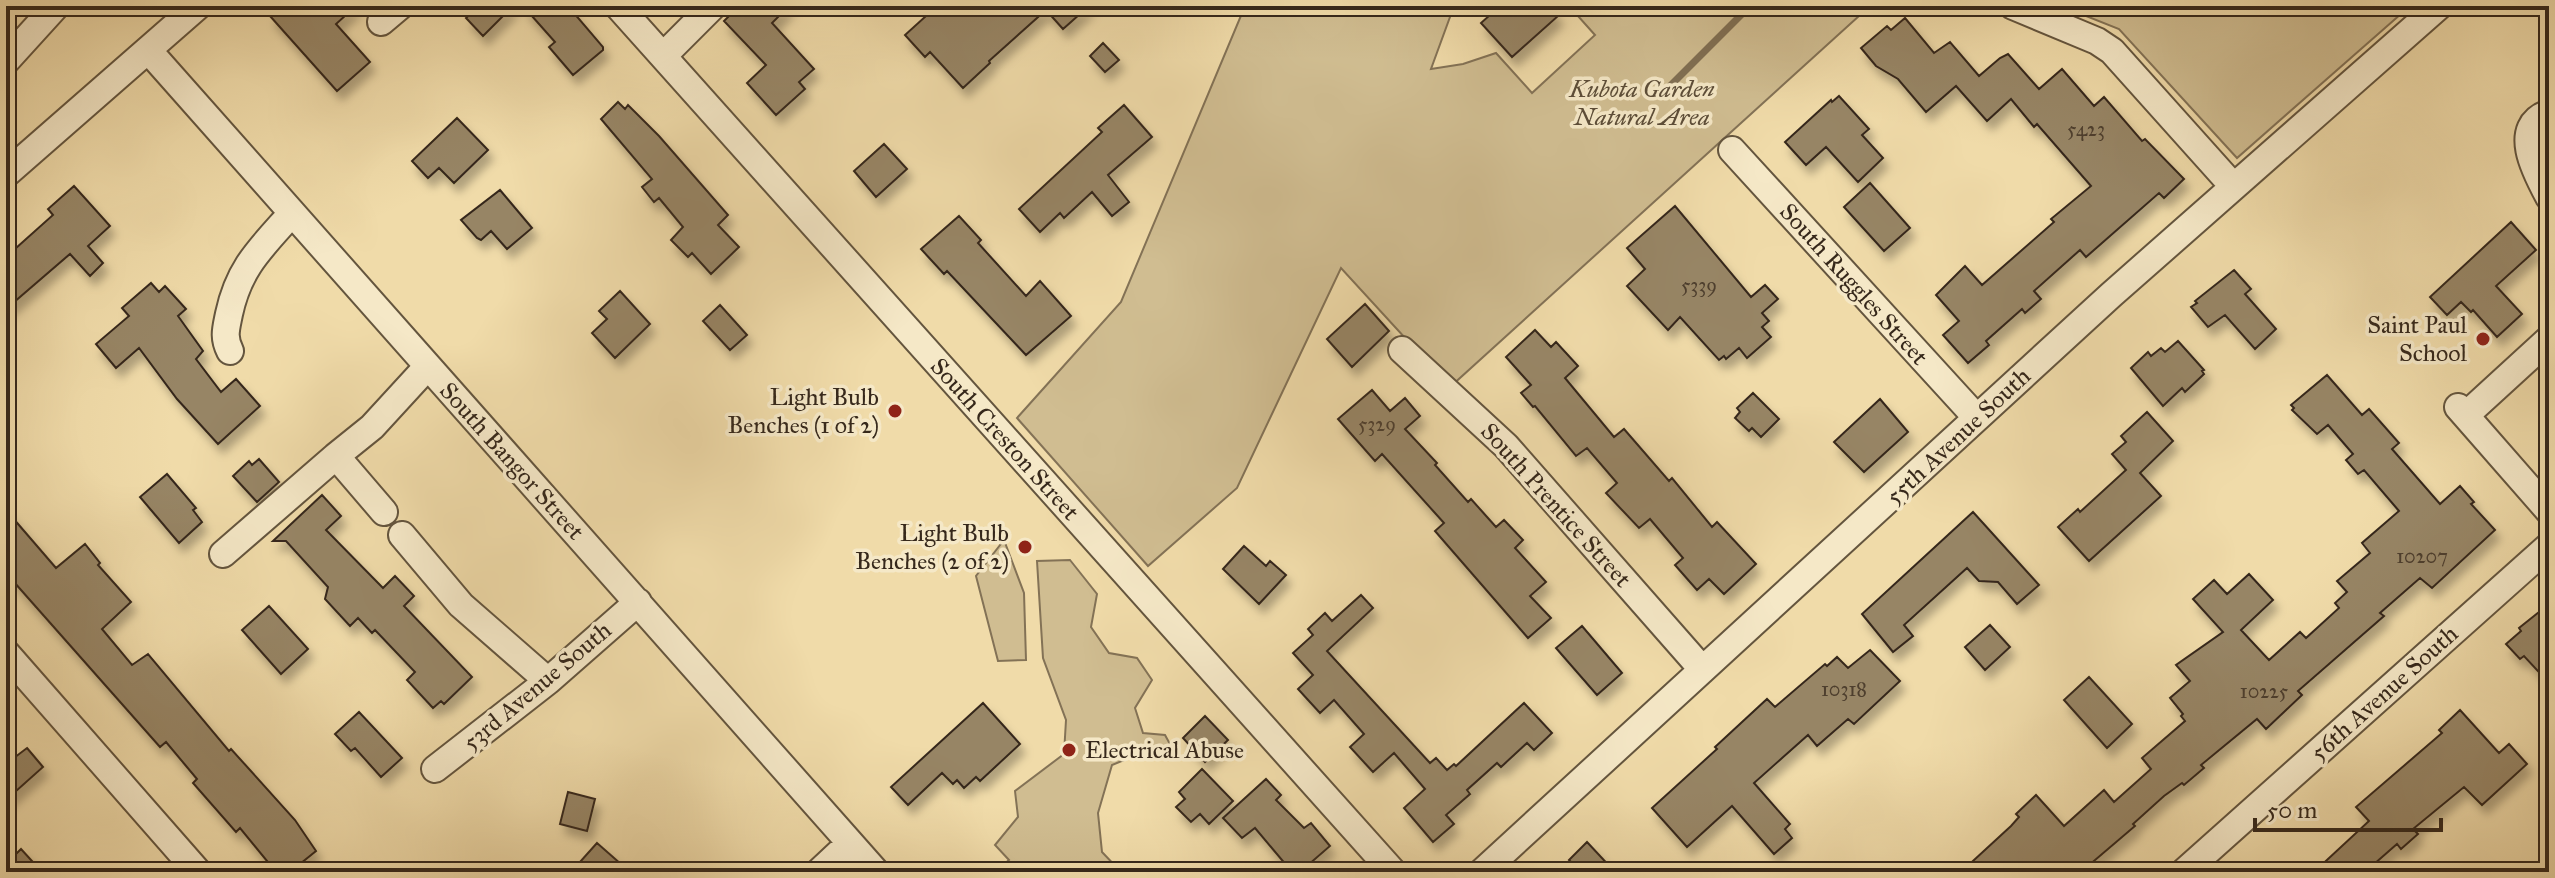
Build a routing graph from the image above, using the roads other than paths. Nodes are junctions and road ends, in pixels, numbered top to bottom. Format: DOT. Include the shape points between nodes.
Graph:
graph roads {
  1 [pos="56,6"];
  2 [pos="198,6"];
  3 [pos="618,6"];
  4 [pos="713,6"];
  5 [pos="2013,6"];
  6 [pos="2439,6"];
  7 [pos="148,50"];
  8 [pos="663,56"];
  9 [pos="6,61"];
  10 [pos="2549,113"];
  11 [pos="1732,150"];
  12 [pos="6,174"];
  13 [pos="2233,186"];
  14 [pos="2549,197"];
  15 [pos="292,213"];
  16 [pos="2549,339"];
  17 [pos="1402,350"];
  18 [pos="230,351"];
  19 [pos="428,366"];
  20 [pos="1976,417"];
  21 [pos="336,456"];
  22 [pos="2549,511"];
  23 [pos="384,512"];
  24 [pos="402,535"];
  25 [pos="2549,546"];
  26 [pos="223,554"];
  27 [pos="638,602"];
  28 [pos="6,653"];
  29 [pos="1702,669"];
  30 [pos="548,681"];
  31 [pos="435,769"];
  32 [pos="850,843"];
  33 [pos="198,872"];
  34 [pos="819,872"];
  35 [pos="876,872"];
  36 [pos="1393,872"];
  37 [pos="1482,872"];
  38 [pos="2184,872"];
  1 -- 9 [label="street"];
  2 -- 7 [label="street"];
  3 -- 8 [label="street, South Creston Street"];
  4 -- 8 [label="street"];
  5 -- 13 [label="street" via="2112,51"];
  6 -- 13 [label="street, 55th Avenue South"];
  7 -- 12 [label="street"];
  7 -- 15 [label="street, South Bangor Street"];
  8 -- 36 [label="street, South Creston Street"];
  10 -- 14 [label="street" via="2531,125 2528,141 2536,174"];
  11 -- 20 [label="street, South Ruggles Street"];
  13 -- 20 [label="street, 55th Avenue South"];
  15 -- 18 [label="street" via="235,286 224,339"];
  15 -- 19 [label="street, South Bangor Street"];
  16 -- 22 [label="street" via="2462,411"];
  17 -- 29 [label="street, South Prentice Street" via="1506,446"];
  19 -- 21 [label="street" via="372,427"];
  19 -- 27 [label="street, South Bangor Street"];
  20 -- 29 [label="street, 55th Avenue South"];
  21 -- 23 [label="street"];
  21 -- 26 [label="street"];
  24 -- 30 [label="street" via="461,605"];
  25 -- 38 [label="street, 56th Avenue South"];
  27 -- 30 [label="street, 53rd Avenue South"];
  27 -- 32 [label="street, South Bangor Street"];
  28 -- 33 [label="street"];
  29 -- 37 [label="street, 55th Avenue South"];
  30 -- 31 [label="street, 53rd Avenue South"];
  32 -- 34 [label="street"];
  32 -- 35 [label="street, South Bangor Street"];
}
